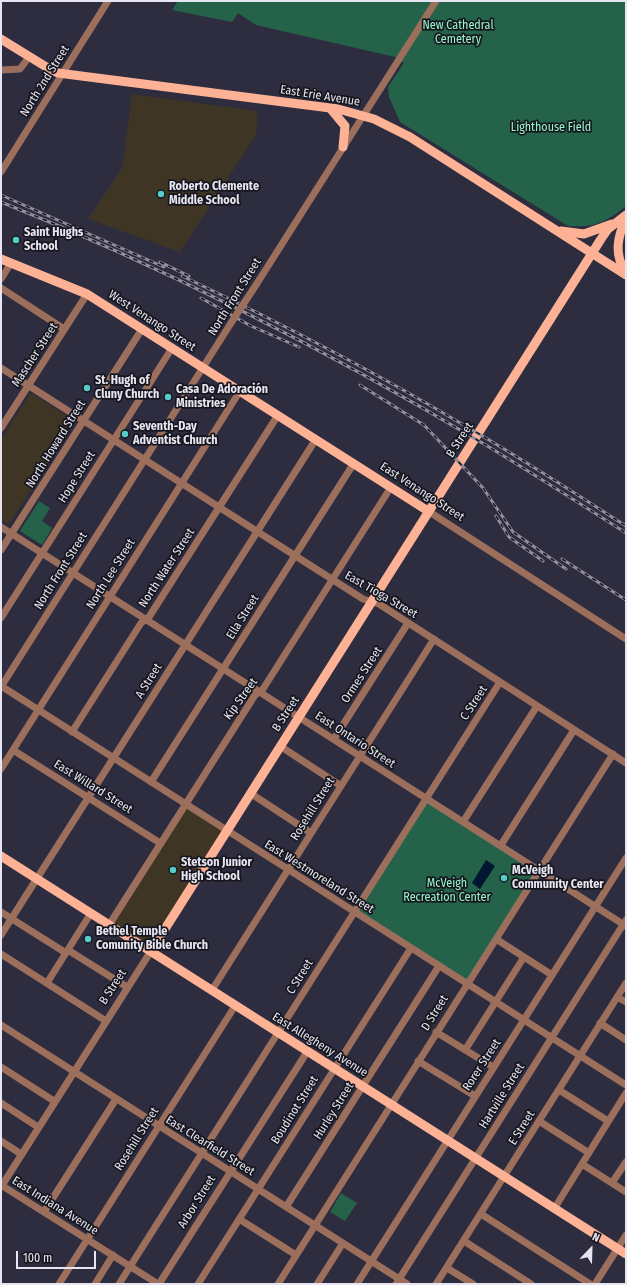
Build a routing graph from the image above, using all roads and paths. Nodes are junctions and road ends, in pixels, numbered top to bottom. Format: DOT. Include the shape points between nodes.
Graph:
graph roads {
  1 [pos="108,1"];
  2 [pos="436,1"];
  3 [pos="1,39"];
  4 [pos="30,57"];
  5 [pos="1,70"];
  6 [pos="63,73"];
  7 [pos="330,108"];
  8 [pos="363,115"];
  9 [pos="343,147"];
  10 [pos="1,172"];
  11 [pos="623,218"];
  12 [pos="552,228"];
  13 [pos="592,254"];
  14 [pos="1,259"];
  15 [pos="11,263"];
  16 [pos="626,274"];
  17 [pos="1,279"];
  18 [pos="1,288"];
  19 [pos="87,294"];
  20 [pos="142,328"];
  21 [pos="64,329"];
  22 [pos="172,348"];
  23 [pos="1,368"];
  24 [pos="203,368"];
  25 [pos="29,386"];
  26 [pos="240,391"];
  27 [pos="278,415"];
  28 [pos="84,420"];
  29 [pos="1,428"];
  30 [pos="316,439"];
  31 [pos="114,440"];
  32 [pos="145,460"];
  33 [pos="354,463"];
  34 [pos="182,484"];
  35 [pos="390,487"];
  36 [pos="219,507"];
  37 [pos="428,512"];
  38 [pos="1,527"];
  39 [pos="257,532"];
  40 [pos="12,534"];
  41 [pos="1,550"];
  42 [pos="42,554"];
  43 [pos="295,556"];
  44 [pos="73,574"];
  45 [pos="332,579"];
  46 [pos="110,597"];
  47 [pos="371,602"];
  48 [pos="1,618"];
  49 [pos="145,619"];
  50 [pos="408,623"];
  51 [pos="626,639"];
  52 [pos="434,640"];
  53 [pos="185,645"];
  54 [pos="223,669"];
  55 [pos="500,682"];
  56 [pos="1,687"];
  57 [pos="259,692"];
  58 [pos="537,706"];
  59 [pos="38,710"];
  60 [pos="299,717"];
  61 [pos="574,730"];
  62 [pos="72,732"];
  63 [pos="334,739"];
  64 [pos="280,746"];
  65 [pos="13,750"];
  66 [pos="613,754"];
  67 [pos="360,756"];
  68 [pos="113,758"];
  69 [pos="626,762"];
  70 [pos="1,769"];
  71 [pos="151,782"];
  72 [pos="341,786"];
  73 [pos="250,793"];
  74 [pos="89,798"];
  75 [pos="426,798"];
  76 [pos="185,804"];
  77 [pos="463,822"];
  78 [pos="226,830"];
  79 [pos="311,833"];
  80 [pos="160,843"];
  81 [pos="501,845"];
  82 [pos="1,856"];
  83 [pos="626,858"];
  84 [pos="288,870"];
  85 [pos="539,870"];
  86 [pos="37,879"];
  87 [pos="595,907"];
  88 [pos="1,912"];
  89 [pos="354,912"];
  90 [pos="91,913"];
  91 [pos="12,919"];
  92 [pos="625,923"];
  93 [pos="109,925"];
  94 [pos="1,936"];
  95 [pos="496,939"];
  96 [pos="411,948"];
  97 [pos="151,951"];
  98 [pos="67,952"];
  99 [pos="1,954"];
  100 [pos="524,957"];
  101 [pos="439,966"];
  102 [pos="552,975"];
  103 [pos="47,983"];
  104 [pos="626,983"];
  105 [pos="467,984"];
  106 [pos="127,988"];
  107 [pos="212,990"];
  108 [pos="617,997"];
  109 [pos="496,1002"];
  110 [pos="626,1002"];
  111 [pos="236,1006"];
  112 [pos="524,1020"];
  113 [pos="106,1021"];
  114 [pos="600,1023"];
  115 [pos="1,1025"];
  116 [pos="436,1032"];
  117 [pos="278,1033"];
  118 [pos="552,1037"];
  119 [pos="626,1040"];
  120 [pos="465,1050"];
  121 [pos="307,1052"];
  122 [pos="580,1056"];
  123 [pos="418,1061"];
  124 [pos="1,1067"];
  125 [pos="493,1067"];
  126 [pos="334,1069"];
  127 [pos="74,1072"];
  128 [pos="626,1085"];
  129 [pos="363,1086"];
  130 [pos="559,1090"];
  131 [pos="626,1093"];
  132 [pos="475,1096"];
  133 [pos="116,1099"];
  134 [pos="54,1102"];
  135 [pos="1,1103"];
  136 [pos="391,1105"];
  137 [pos="540,1121"];
  138 [pos="608,1121"];
  139 [pos="158,1126"];
  140 [pos="38,1127"];
  141 [pos="448,1140"];
  142 [pos="1,1141"];
  143 [pos="201,1152"];
  144 [pos="589,1153"];
  145 [pos="21,1154"];
  146 [pos="476,1158"];
  147 [pos="626,1162"];
  148 [pos="582,1164"];
  149 [pos="230,1172"];
  150 [pos="504,1177"];
  151 [pos="612,1183"];
  152 [pos="1,1186"];
  153 [pos="258,1189"];
  154 [pos="626,1192"];
  155 [pos="286,1208"];
  156 [pos="554,1209"];
  157 [pos="44,1212"];
  158 [pos="481,1214"];
  159 [pos="239,1219"];
  160 [pos="315,1225"];
  161 [pos="626,1235"];
  162 [pos="87,1239"];
  163 [pos="464,1241"];
  164 [pos="343,1243"];
  165 [pos="617,1249"];
  166 [pos="626,1254"];
  167 [pos="296,1255"];
  168 [pos="113,1256"];
  169 [pos="371,1261"];
  170 [pos="130,1266"];
  171 [pos="447,1268"];
  172 [pos="398,1282"];
  173 [pos="59,1284"];
  174 [pos="95,1284"];
  175 [pos="119,1284"];
  176 [pos="158,1284"];
  177 [pos="198,1284"];
  178 [pos="278,1284"];
  179 [pos="317,1284"];
  180 [pos="357,1284"];
  181 [pos="407,1284"];
  182 [pos="436,1284"];
  183 [pos="473,1284"];
  184 [pos="531,1284"];
  185 [pos="590,1284"];
  186 [pos="595,1284"];
  1 -- 6 [label="street, North 2nd Street"];
  2 -- 8 [label="street, North Front Street"];
  3 -- 4 [label="main road, East Erie Avenue"];
  4 -- 5 [label="street" via="20,69"];
  4 -- 6 [label="main road, East Erie Avenue" via="48,68"];
  6 -- 7 [label="main road, East Erie Avenue"];
  6 -- 10 [label="street, North 2nd Street"];
  7 -- 8 [label="main road, East Erie Avenue"];
  7 -- 9 [label="main road" via="345,126"];
  8 -- 9 [label="street, North Front Street"];
  8 -- 12 [label="main road, East Erie Avenue" via="402,132"];
  9 -- 24 [label="street, North Front Street, bridge"];
  11 -- 12 [label="main road" via="584,234"];
  11 -- 13 [label="main road, B Street" via="608,229"];
  11 -- 16 [label="main road" via="617,248 620,263"];
  12 -- 13 [label="main road, East Erie Avenue"];
  13 -- 16 [label="main road, East Erie Avenue"];
  13 -- 37 [label="main road, B Street"];
  14 -- 15 [label="main road, West Venango Street"];
  15 -- 17 [label="street"];
  15 -- 19 [label="main road, West Venango Street"];
  18 -- 21 [label="street"];
  19 -- 20 [label="main road, West Venango Street"];
  19 -- 21 [label="street, Mascher Street"];
  20 -- 22 [label="main road, West Venango Street"];
  20 -- 28 [label="street, North Howard Street"];
  21 -- 25 [label="street, Mascher Street"];
  22 -- 24 [label="main road, West Venango Street"];
  22 -- 31 [label="street, Hope Street"];
  23 -- 25 [label="street, East Tioga Street"];
  24 -- 26 [label="main road, East Venango Street"];
  24 -- 32 [label="street, North Front Street"];
  25 -- 28 [label="street, East Tioga Street"];
  25 -- 29 [label="street, Mascher Street"];
  26 -- 27 [label="main road, East Venango Street"];
  26 -- 34 [label="street, North Lee Street"];
  27 -- 30 [label="main road, East Venango Street"];
  27 -- 36 [label="street, North Water Street"];
  28 -- 31 [label="street, East Tioga Street"];
  28 -- 40 [label="street, North Howard Street"];
  30 -- 33 [label="main road, East Venango Street"];
  30 -- 39 [label="street, A Street"];
  31 -- 32 [label="street, East Tioga Street"];
  31 -- 42 [label="street, Hope Street"];
  32 -- 34 [label="street, East Tioga Street"];
  32 -- 44 [label="street, North Front Street"];
  33 -- 35 [label="main road, East Venango Street"];
  33 -- 43 [label="street, Ella Street"];
  34 -- 36 [label="street, East Tioga Street"];
  34 -- 46 [label="street, North Lee Street"];
  35 -- 37 [label="main road, East Venango Street"];
  35 -- 45 [label="street, Kip Street"];
  36 -- 39 [label="street, East Tioga Street"];
  36 -- 49 [label="street, North Water Street" via="149,617"];
  37 -- 47 [label="main road, B Street"];
  37 -- 51 [label="street, East Venango Street"];
  38 -- 40 [label="street, East Ontario Street"];
  39 -- 43 [label="street, East Tioga Street"];
  39 -- 53 [label="street, A Street"];
  40 -- 41 [label="street, North Howard Street"];
  40 -- 42 [label="street, East Ontario Street"];
  42 -- 44 [label="street, East Ontario Street"];
  42 -- 48 [label="street, Hope Street"];
  43 -- 45 [label="street, East Tioga Street"];
  43 -- 54 [label="street, Ella Street"];
  44 -- 46 [label="street, East Ontario Street"];
  44 -- 56 [label="street, North Front Street"];
  45 -- 47 [label="street, East Tioga Street"];
  45 -- 57 [label="street, Kip Street"];
  46 -- 49 [label="street, East Ontario Street"];
  46 -- 59 [label="street, North Lee Street"];
  47 -- 50 [label="street, East Tioga Street" via="379,604"];
  47 -- 60 [label="main road, B Street"];
  49 -- 53 [label="street, East Ontario Street"];
  49 -- 62 [label="street, North Water Street"];
  50 -- 52 [label="street, East Tioga Street"];
  50 -- 63 [label="street, Ormes Street"];
  52 -- 55 [label="street, East Tioga Street"];
  52 -- 67 [label="street, Rosehill Street"];
  53 -- 54 [label="street, East Ontario Street"];
  53 -- 68 [label="street, A Street"];
  54 -- 57 [label="street, East Ontario Street"];
  54 -- 71 [label="street, Ella Street"];
  55 -- 58 [label="street, East Tioga Street"];
  55 -- 75 [label="street, C Street"];
  56 -- 59 [label="street, East Westmoreland Street"];
  57 -- 60 [label="street, East Ontario Street"];
  57 -- 76 [label="street, Kip Street"];
  58 -- 61 [label="street, East Tioga Street"];
  58 -- 77 [label="street"];
  59 -- 62 [label="street, East Westmoreland Street"];
  59 -- 65 [label="street, North Lee Street"];
  60 -- 63 [label="street, East Ontario Street"];
  60 -- 64 [label="main road, B Street"];
  61 -- 66 [label="street, East Tioga Street"];
  61 -- 81 [label="street"];
  62 -- 68 [label="street, East Westmoreland Street"];
  63 -- 67 [label="street, East Ontario Street"];
  64 -- 72 [label="street"];
  64 -- 73 [label="main road, B Street"];
  65 -- 70 [label="street, North Lee Street"];
  65 -- 74 [label="street, East Willard Street"];
  66 -- 69 [label="street, East Tioga Street"];
  66 -- 85 [label="street, D Street"];
  67 -- 72 [label="street, Rosehill Street"];
  67 -- 75 [label="street, East Ontario Street"];
  68 -- 71 [label="street, East Westmoreland Street"];
  68 -- 74 [label="street, A Street"];
  71 -- 76 [label="street, East Westmoreland Street"];
  72 -- 79 [label="street, Rosehill Street"];
  73 -- 78 [label="main road, B Street"];
  73 -- 79 [label="street"];
  74 -- 80 [label="street, East Willard Street"];
  74 -- 86 [label="street, A Street"];
  75 -- 77 [label="street, East Ontario Street"];
  75 -- 89 [label="street, C Street"];
  76 -- 78 [label="street, East Westmoreland Street"];
  76 -- 80 [label="street, Kip Street"];
  77 -- 81 [label="street, East Ontario Street"];
  78 -- 84 [label="street, East Westmoreland Street"];
  78 -- 97 [label="main road, B Street"];
  79 -- 84 [label="street, Rosehill Street"];
  80 -- 93 [label="street, Kip Street"];
  81 -- 85 [label="street, East Ontario Street"];
  82 -- 86 [label="main road, East Allegheny Avenue"];
  83 -- 87 [label="street, Rorer Street"];
  84 -- 89 [label="street, East Westmoreland Street"];
  84 -- 107 [label="street, Rosehill Street"];
  85 -- 87 [label="street, East Ontario Street"];
  85 -- 95 [label="street, D Street"];
  86 -- 90 [label="main road, East Allegheny Avenue"];
  86 -- 91 [label="street, A Street"];
  87 -- 92 [label="street, East Ontario Street"];
  87 -- 102 [label="street, Rorer Street"];
  88 -- 91 [label="street"];
  89 -- 96 [label="street, East Westmoreland Street"];
  89 -- 117 [label="street, C Street"];
  90 -- 93 [label="main road, East Allegheny Avenue"];
  90 -- 98 [label="street"];
  91 -- 94 [label="street, A Street"];
  91 -- 98 [label="street"];
  92 -- 118 [label="street, Hartville Street"];
  93 -- 97 [label="main road, East Allegheny Avenue"];
  95 -- 100 [label="street"];
  95 -- 105 [label="street, D Street"];
  96 -- 101 [label="street, East Westmoreland Street"];
  96 -- 126 [label="street, Boudinot Street"];
  97 -- 106 [label="street, B Street"];
  97 -- 107 [label="main road, East Allegheny Avenue"];
  98 -- 103 [label="street"];
  98 -- 106 [label="street"];
  99 -- 103 [label="street"];
  100 -- 102 [label="street"];
  100 -- 109 [label="street"];
  101 -- 105 [label="street, East Westmoreland Street"];
  101 -- 129 [label="street, Hurley Street"];
  102 -- 112 [label="street, Rorer Street"];
  103 -- 113 [label="street"];
  104 -- 108 [label="street, E Street"];
  105 -- 109 [label="street, East Westmoreland Street"];
  105 -- 116 [label="street, D Street"];
  106 -- 113 [label="street, B Street"];
  107 -- 111 [label="main road, East Allegheny Avenue"];
  108 -- 110 [label="street"];
  108 -- 114 [label="street, E Street"];
  109 -- 112 [label="street, East Westmoreland Street"];
  109 -- 120 [label="street"];
  111 -- 117 [label="main road, East Allegheny Avenue"];
  111 -- 139 [label="street, Rosehill Street"];
  112 -- 118 [label="street, East Westmoreland Street"];
  112 -- 125 [label="street, Rorer Street"];
  113 -- 127 [label="street, B Street"];
  114 -- 119 [label="street"];
  114 -- 122 [label="street, E Street"];
  115 -- 127 [label="street, East Clearfield Street"];
  116 -- 120 [label="street"];
  116 -- 123 [label="street, D Street"];
  117 -- 121 [label="main road, East Allegheny Avenue"];
  117 -- 143 [label="street, C Street"];
  118 -- 122 [label="street, East Westmoreland Street"];
  118 -- 146 [label="street, Hartville Street"];
  120 -- 125 [label="street"];
  121 -- 126 [label="main road, East Allegheny Avenue"];
  121 -- 149 [label="street, Arbor Street"];
  122 -- 128 [label="street, East Westmoreland Street"];
  122 -- 130 [label="street, E Street"];
  123 -- 132 [label="street"];
  123 -- 136 [label="street, D Street"];
  124 -- 134 [label="street"];
  125 -- 132 [label="street, Rorer Street"];
  126 -- 129 [label="main road, East Allegheny Avenue"];
  126 -- 153 [label="street, Boudinot Street"];
  127 -- 133 [label="street, East Clearfield Street"];
  127 -- 134 [label="street, B Street"];
  129 -- 136 [label="main road, East Allegheny Avenue"];
  129 -- 155 [label="street, Hurley Street"];
  130 -- 137 [label="street, E Street"];
  130 -- 138 [label="street"];
  131 -- 138 [label="street"];
  132 -- 141 [label="street, Rorer Street"];
  133 -- 139 [label="street, East Clearfield Street"];
  133 -- 157 [label="street"];
  134 -- 140 [label="street, B Street"];
  135 -- 140 [label="street"];
  136 -- 141 [label="main road, East Allegheny Avenue"];
  136 -- 160 [label="street, D Street"];
  137 -- 144 [label="street"];
  137 -- 150 [label="street, E Street"];
  138 -- 144 [label="street"];
  139 -- 143 [label="street, East Clearfield Street"];
  139 -- 162 [label="street, Rosehill Street"];
  140 -- 145 [label="street, B Street"];
  141 -- 146 [label="main road, East Allegheny Avenue"];
  141 -- 169 [label="street, Rorer Street"];
  142 -- 145 [label="street"];
  143 -- 149 [label="street, East Clearfield Street"];
  143 -- 170 [label="street, C Street"];
  144 -- 148 [label="street"];
  145 -- 152 [label="street, B Street"];
  146 -- 150 [label="main road, East Allegheny Avenue"];
  146 -- 172 [label="street, Hartville Street"];
  147 -- 151 [label="street"];
  148 -- 151 [label="street"];
  148 -- 156 [label="street"];
  149 -- 153 [label="street, East Clearfield Street"];
  149 -- 176 [label="street, Arbor Street"];
  150 -- 156 [label="main road, East Allegheny Avenue"];
  150 -- 158 [label="street, E Street"];
  151 -- 154 [label="street"];
  152 -- 157 [label="street, East Indiana Avenue"];
  153 -- 155 [label="street, East Clearfield Street"];
  153 -- 159 [label="street, Boudinot Street"];
  155 -- 160 [label="street, East Clearfield Street"];
  156 -- 165 [label="main road, East Allegheny Avenue"];
  157 -- 162 [label="street, East Indiana Avenue"];
  158 -- 163 [label="street, E Street"];
  158 -- 185 [label="street"];
  159 -- 167 [label="street"];
  159 -- 177 [label="street, Boudinot Street"];
  160 -- 164 [label="street, East Clearfield Street"];
  160 -- 167 [label="street, D Street"];
  161 -- 165 [label="street"];
  162 -- 168 [label="street, East Indiana Avenue"];
  162 -- 173 [label="street, Rosehill Street"];
  163 -- 171 [label="street, E Street"];
  163 -- 184 [label="street"];
  164 -- 169 [label="street, East Clearfield Street"];
  164 -- 179 [label="street"];
  165 -- 166 [label="main road, East Allegheny Avenue"];
  165 -- 186 [label="street"];
  167 -- 178 [label="street, D Street"];
  168 -- 170 [label="street, East Indiana Avenue"];
  168 -- 174 [label="street"];
  169 -- 172 [label="street, East Clearfield Street"];
  169 -- 180 [label="street, Rorer Street"];
  170 -- 175 [label="street, C Street"];
  170 -- 176 [label="street, East Indiana Avenue"];
  171 -- 182 [label="street, E Street"];
  171 -- 183 [label="street"];
  172 -- 181 [label="street, East Clearfield Street"];
}
